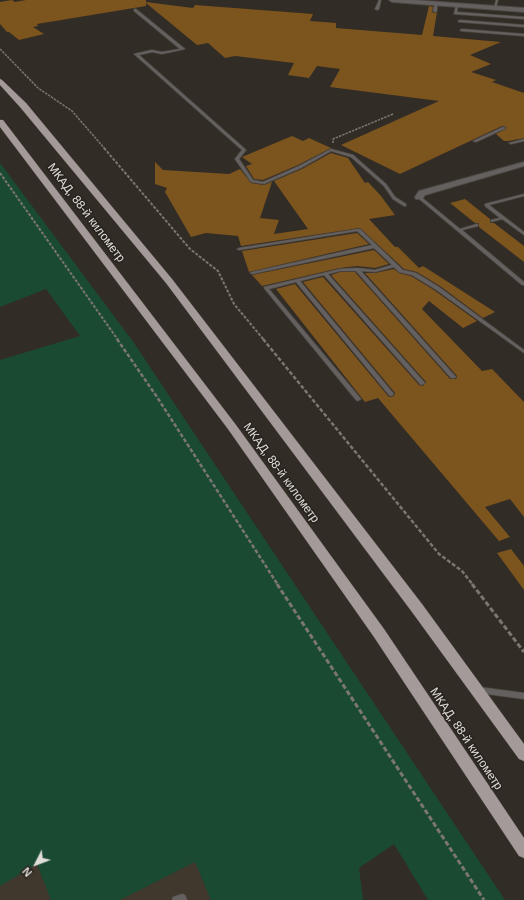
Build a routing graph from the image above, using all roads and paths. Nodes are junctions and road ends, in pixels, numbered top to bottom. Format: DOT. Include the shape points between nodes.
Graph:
graph roads {
  1 [pos="380,0"];
  2 [pos="392,0"];
  3 [pos="496,0"];
  4 [pos="436,3"];
  5 [pos="457,5"];
  6 [pos="495,8"];
  7 [pos="376,9"];
  8 [pos="134,10"];
  9 [pos="524,10"];
  10 [pos="435,11"];
  11 [pos="524,18"];
  12 [pos="460,21"];
  13 [pos="524,26"];
  14 [pos="462,30"];
  15 [pos="524,36"];
  16 [pos="0,48"];
  17 [pos="0,81"];
  18 [pos="393,114"];
  19 [pos="0,122"];
  20 [pos="504,128"];
  21 [pos="475,140"];
  22 [pos="524,140"];
  23 [pos="511,143"];
  24 [pos="333,144"];
  25 [pos="524,164"];
  26 [pos="0,173"];
  27 [pos="524,195"];
  28 [pos="419,197"];
  29 [pos="404,205"];
  30 [pos="503,218"];
  31 [pos="492,221"];
  32 [pos="477,225"];
  33 [pos="459,230"];
  34 [pos="524,234"];
  35 [pos="375,246"];
  36 [pos="239,249"];
  37 [pos="395,266"];
  38 [pos="357,269"];
  39 [pos="252,273"];
  40 [pos="326,274"];
  41 [pos="297,281"];
  42 [pos="524,284"];
  43 [pos="524,352"];
  44 [pos="453,377"];
  45 [pos="422,383"];
  46 [pos="391,394"];
  47 [pos="358,399"];
  48 [pos="524,652"];
  49 [pos="475,690"];
  50 [pos="524,696"];
  51 [pos="524,755"];
  52 [pos="524,851"];
  53 [pos="176,900"];
  54 [pos="182,900"];
  55 [pos="484,900"];
  1 -- 7 [label="lane"];
  2 -- 4 [label="street"];
  3 -- 6 [label="lane"];
  4 -- 5 [label="street"];
  4 -- 10 [label="lane"];
  5 -- 6 [label="street"];
  5 -- 11 [label="lane" via="455,14"];
  6 -- 9 [label="street"];
  8 -- 29 [label="lane" via="183,49 136,54 244,150 237,159 252,181 263,183 331,150 352,156"];
  12 -- 13 [label="lane"];
  14 -- 15 [label="lane"];
  16 -- 48 [label="path" via="38,88 72,111 190,249 218,271 234,304 439,554 462,571"];
  17 -- 49 [label="highway, МКАД, 88-й километр" via="23,105 169,281 417,608"];
  18 -- 24 [label="path" via="333,139"];
  19 -- 52 [label="highway, МКАД, 88-й километр" via="241,440 379,633"];
  20 -- 21 [label="lane"];
  22 -- 23 [label="lane"];
  25 -- 28 [label="street" via="422,193"];
  26 -- 55 [label="path" via="74,274 157,397"];
  27 -- 30 [label="lane" via="486,205"];
  28 -- 33 [label="lane"];
  30 -- 31 [label="lane"];
  30 -- 34 [label="lane"];
  32 -- 33 [label="lane"];
  33 -- 42 [label="lane"];
  35 -- 36 [label="lane" via="358,230"];
  35 -- 37 [label="lane"];
  35 -- 39 [label="lane"];
  37 -- 38 [label="lane" via="375,271"];
  37 -- 43 [label="lane" via="437,288"];
  38 -- 40 [label="lane"];
  38 -- 44 [label="lane"];
  40 -- 41 [label="lane"];
  40 -- 45 [label="lane"];
  41 -- 46 [label="lane"];
  41 -- 47 [label="lane" via="266,288"];
  49 -- 50 [label="lane"];
  49 -- 51 [label="highway, МКАД, 88-й километр"];
  53 -- 54 [label="lane"];
}
